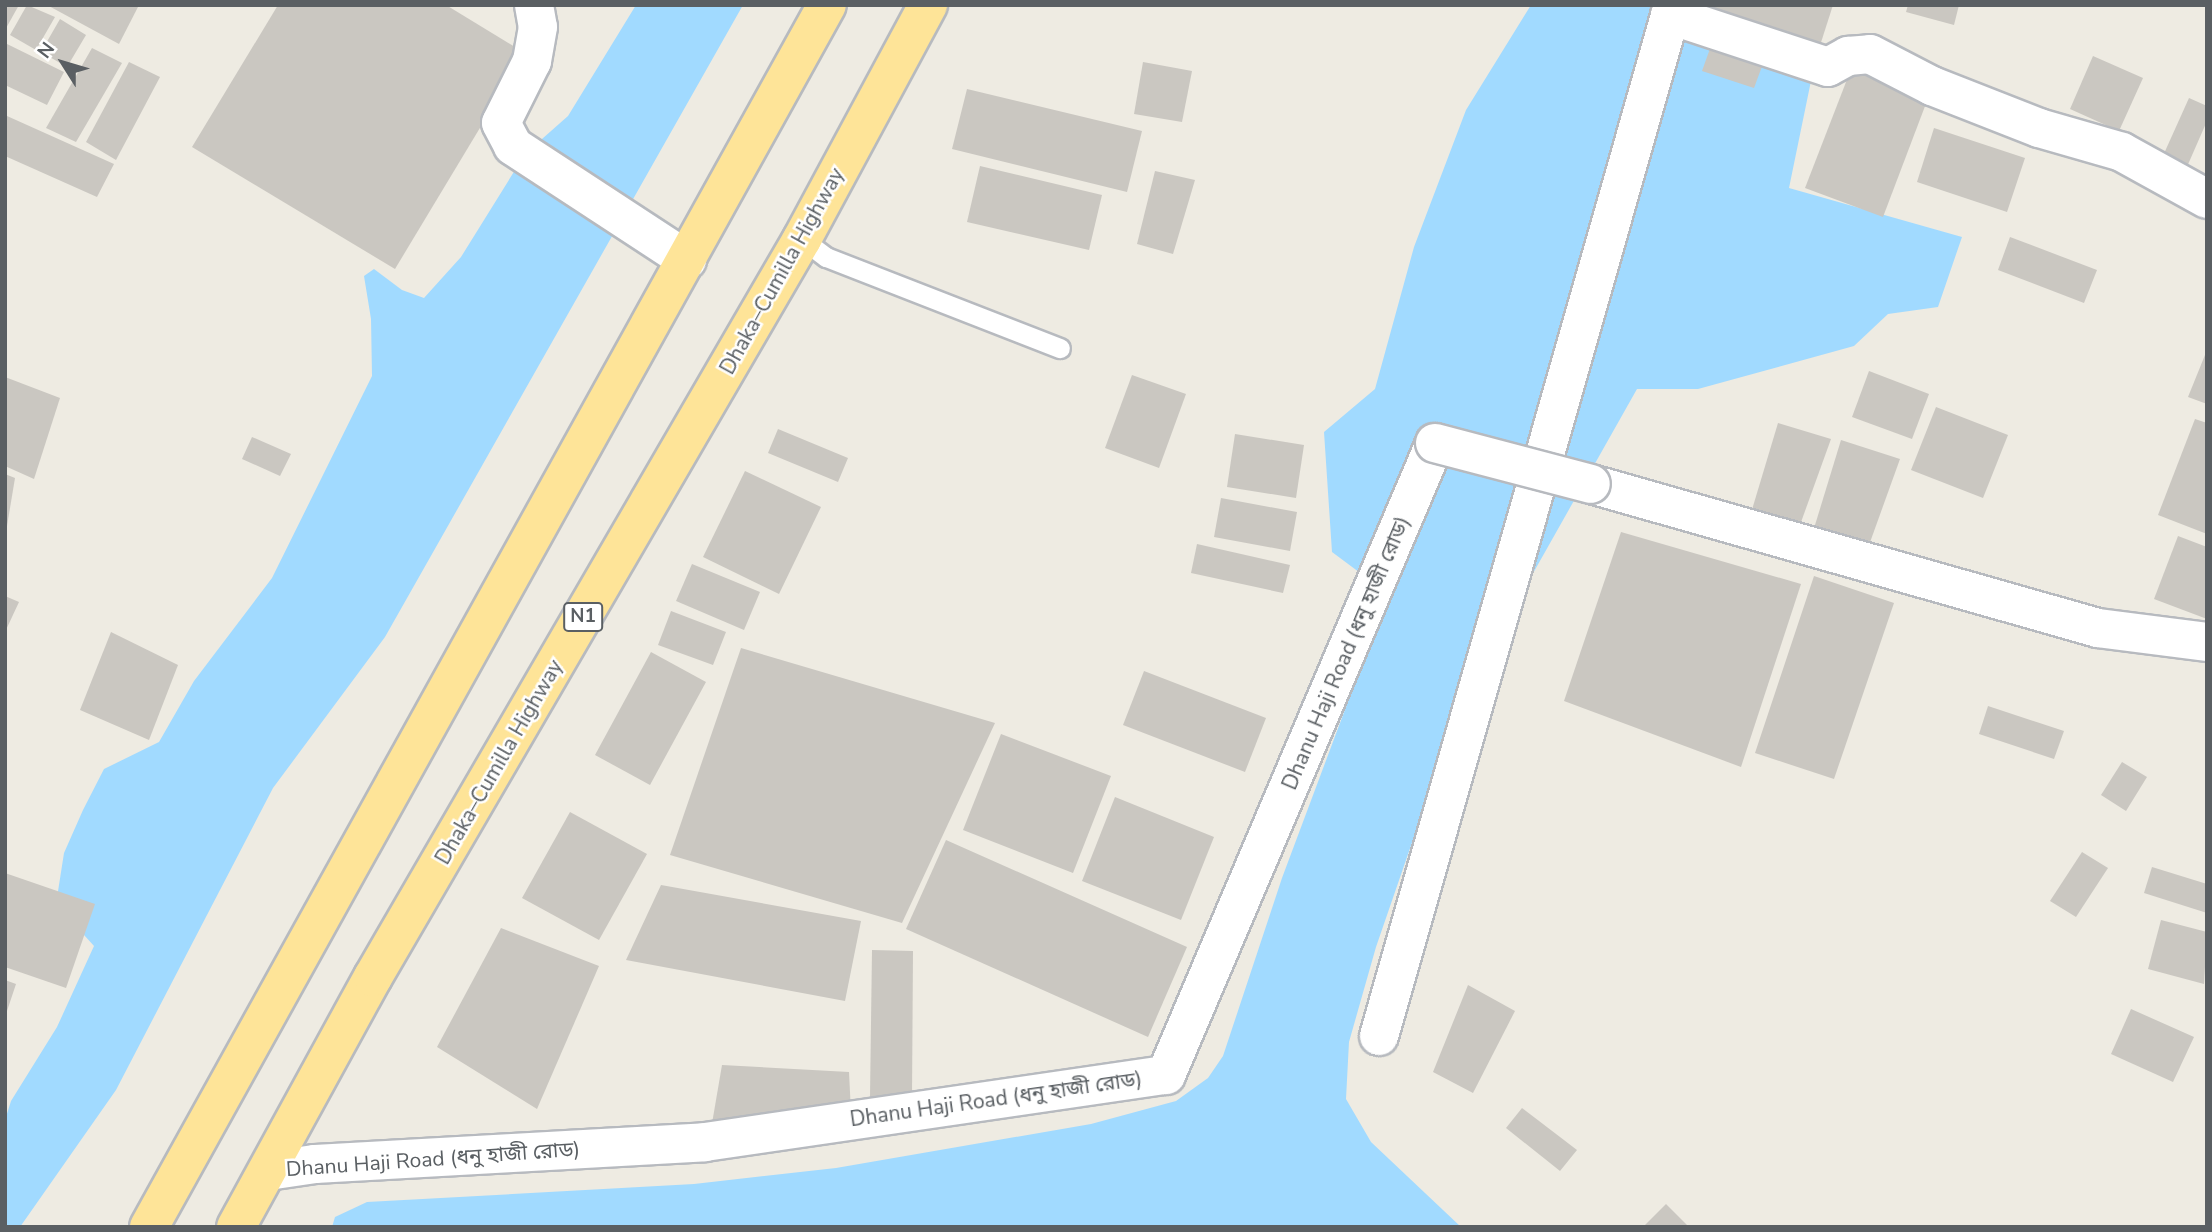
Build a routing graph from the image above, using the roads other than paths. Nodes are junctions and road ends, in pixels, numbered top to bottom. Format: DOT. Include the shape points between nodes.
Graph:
graph roads {
  1 [pos="534,5"];
  2 [pos="827,5"];
  3 [pos="928,5"];
  4 [pos="1672,10"];
  5 [pos="2207,199"];
  6 [pos="802,239"];
  7 [pos="687,260"];
  8 [pos="1060,348"];
  9 [pos="2207,642"];
  10 [pos="1379,1036"];
  11 [pos="268,1171"];
  12 [pos="149,1227"];
  13 [pos="236,1227"];
  1 -- 7 [label="street" via="538,27 532,61 501,123 513,146"];
  2 -- 7 [label="highway"];
  3 -- 6 [label="highway, Dhaka–Cumilla Highway / N1"];
  4 -- 5 [label="street" via="1828,67 1847,56 1870,54 1932,86 2039,128 2122,152"];
  4 -- 10 [label="street"];
  6 -- 8 [label="lane" via="826,257"];
  6 -- 11 [label="highway, Dhaka–Cumilla Highway / N1" via="373,977"];
  7 -- 12 [label="highway"];
  9 -- 11 [label="street, Dhanu Haji Road (ধনু হাজী রোড), bridge" via="2098,628 1435,443 1166,1075 705,1142 315,1164"];
  11 -- 13 [label="highway, Dhaka–Cumilla Highway / N1"];
}
